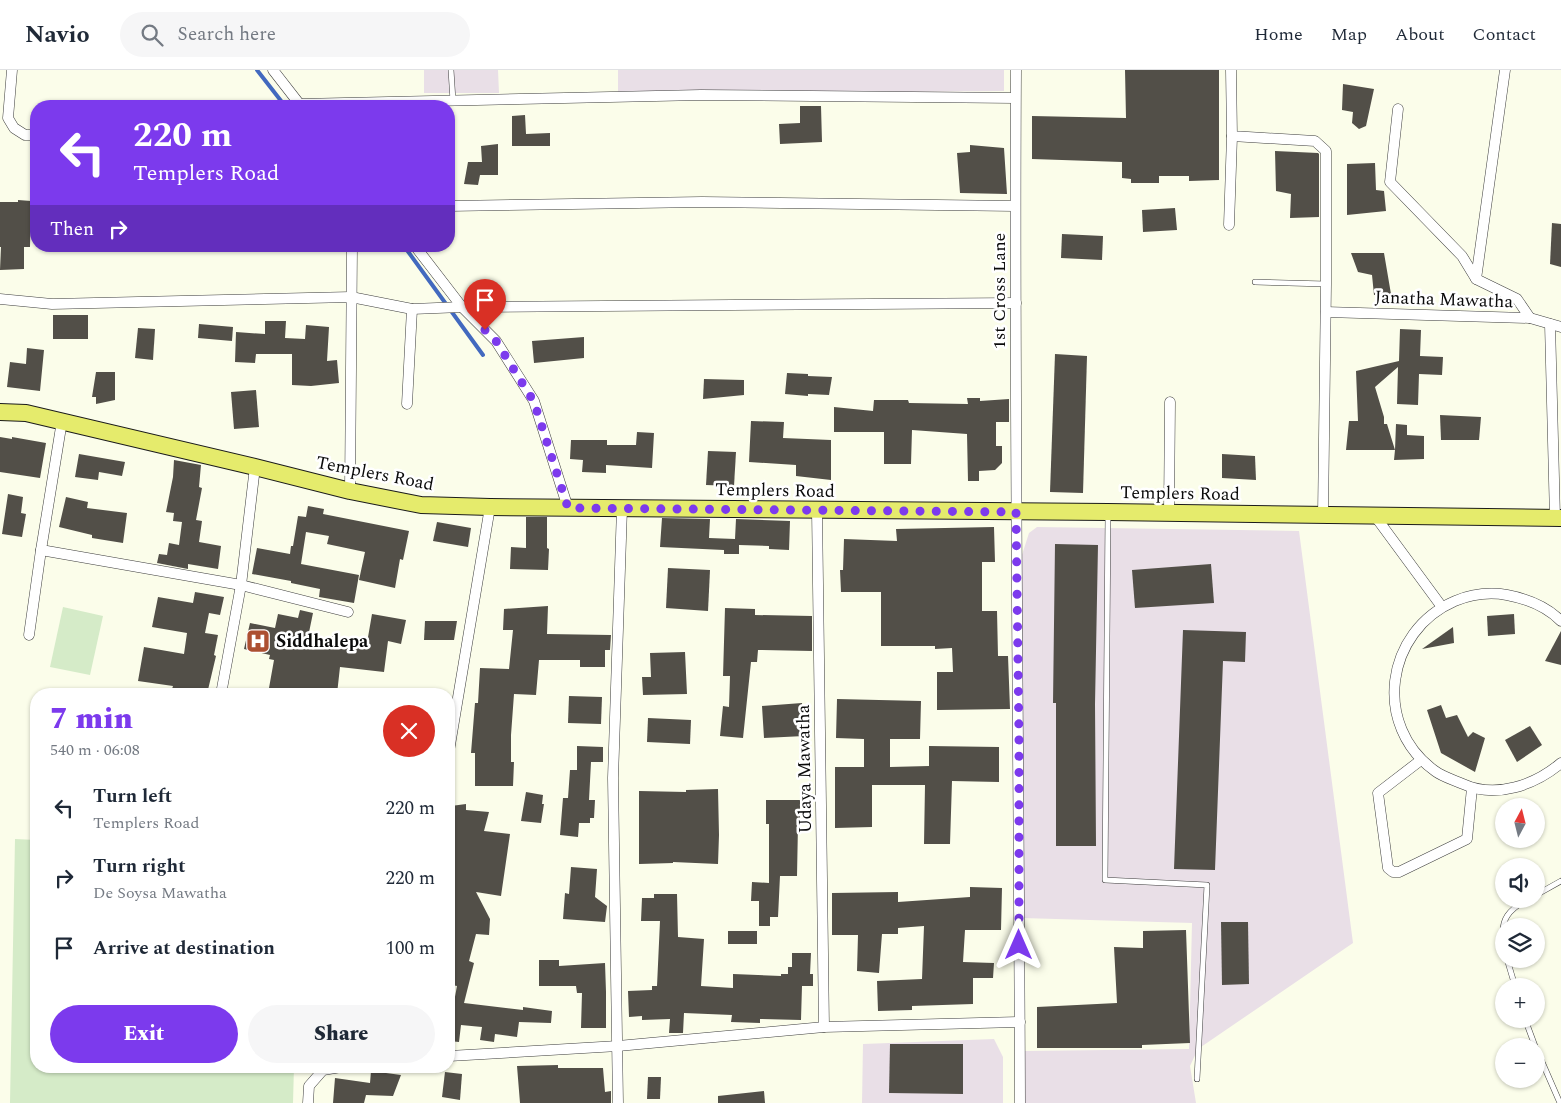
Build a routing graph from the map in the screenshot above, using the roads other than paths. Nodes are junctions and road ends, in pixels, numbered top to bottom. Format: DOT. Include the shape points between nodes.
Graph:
graph roads {
  1 [pos="12,70"];
  2 [pos="273,70"];
  3 [pos="451,70"];
  4 [pos="1016,70"];
  5 [pos="1231,70"];
  6 [pos="1505,70"];
  7 [pos="1016,98"];
  8 [pos="297,100"];
  9 [pos="452,100"];
  10 [pos="455,101"];
  11 [pos="1398,109"];
  12 [pos="30,134"];
  13 [pos="1232,136"];
  14 [pos="455,206"];
  15 [pos="1015,206"];
  16 [pos="1229,225"];
  17 [pos="352,252"];
  18 [pos="419,252"];
  19 [pos="1476,280"];
  20 [pos="1255,282"];
  21 [pos="1326,284"];
  22 [pos="351,296"];
  23 [pos="0,299"];
  24 [pos="1016,303"];
  25 [pos="458,308"];
  26 [pos="412,309"];
  27 [pos="1326,312"];
  28 [pos="1530,318"];
  29 [pos="1550,324"];
  30 [pos="1561,327"];
  31 [pos="1170,402"];
  32 [pos="408,404"];
  33 [pos="0,412"];
  34 [pos="62,421"];
  35 [pos="1557,421"];
  36 [pos="255,467"];
  37 [pos="350,491"];
  38 [pos="490,507"];
  39 [pos="568,508"];
  40 [pos="622,508"];
  41 [pos="818,510"];
  42 [pos="1016,512"];
  43 [pos="1108,512"];
  44 [pos="1169,513"];
  45 [pos="1323,516"];
  46 [pos="1375,516"];
  47 [pos="1558,518"];
  48 [pos="41,550"];
  49 [pos="241,585"];
  50 [pos="1442,607"];
  51 [pos="348,612"];
  52 [pos="1561,621"];
  53 [pos="29,635"];
  54 [pos="222,688"];
  55 [pos="455,715"];
  56 [pos="1422,760"];
  57 [pos="1561,763"];
  58 [pos="1472,788"];
  59 [pos="1561,881"];
  60 [pos="1545,889"];
  61 [pos="1514,908"];
  62 [pos="1506,918"];
  63 [pos="1020,1022"];
  64 [pos="824,1028"];
  65 [pos="618,1046"];
  66 [pos="455,1056"];
  67 [pos="1545,1068"];
  68 [pos="320,1073"];
  69 [pos="1198,1079"];
  70 [pos="308,1103"];
  71 [pos="618,1103"];
  72 [pos="1020,1103"];
  73 [pos="1560,1103"];
  1 -- 12 [label="street" via="8,118 14,128"];
  2 -- 8 [label="street"];
  3 -- 9 [label="lane"];
  4 -- 7 [label="street, 1st Cross Lane"];
  5 -- 13 [label="street"];
  6 -- 19 [label="street"];
  7 -- 10 [label="street" via="701,96"];
  7 -- 15 [label="street, 1st Cross Lane"];
  11 -- 19 [label="street" via="1390,182 1462,256"];
  13 -- 16 [label="street"];
  13 -- 21 [label="street" via="1316,142 1326,151"];
  14 -- 15 [label="street" via="702,202"];
  15 -- 24 [label="street, 1st Cross Lane"];
  17 -- 22 [label="street"];
  18 -- 25 [label="street"];
  19 -- 28 [label="street" via="1517,299"];
  20 -- 21 [label="lane"];
  21 -- 27 [label="street"];
  22 -- 23 [label="street" via="52,304"];
  22 -- 26 [label="street"];
  22 -- 37 [label="street"];
  24 -- 25 [label="street"];
  24 -- 42 [label="street, 1st Cross Lane"];
  25 -- 26 [label="street"];
  25 -- 39 [label="street" via="496,341 534,402"];
  26 -- 32 [label="street"];
  27 -- 28 [label="street, Janatha Mawatha"];
  27 -- 45 [label="street"];
  28 -- 29 [label="street, Janatha Mawatha"];
  29 -- 30 [label="street, Janatha Mawatha"];
  29 -- 35 [label="street"];
  31 -- 44 [label="street"];
  33 -- 34 [label="main road, Templers Road" via="26,413"];
  34 -- 36 [label="main road, Templers Road"];
  34 -- 48 [label="street"];
  35 -- 47 [label="street"];
  36 -- 37 [label="main road, Templers Road"];
  36 -- 49 [label="street"];
  37 -- 38 [label="main road, Templers Road" via="420,505"];
  38 -- 39 [label="main road, Templers Road"];
  38 -- 55 [label="street"];
  39 -- 40 [label="main road, Templers Road"];
  40 -- 41 [label="main road, Templers Road"];
  40 -- 65 [label="street" via="613,778"];
  41 -- 42 [label="main road, Templers Road"];
  41 -- 64 [label="street, Udaya Mawatha"];
  42 -- 43 [label="main road, Templers Road"];
  42 -- 63 [label="street, 1st Cross Lane"];
  43 -- 44 [label="main road, Templers Road"];
  43 -- 69 [label="lane" via="1105,880 1207,885"];
  44 -- 45 [label="main road, Templers Road"];
  45 -- 46 [label="main road, Templers Road"];
  46 -- 47 [label="main road, Templers Road"];
  46 -- 50 [label="street"];
  48 -- 49 [label="street"];
  48 -- 53 [label="street"];
  49 -- 51 [label="street"];
  49 -- 54 [label="street"];
  50 -- 52 [label="street" via="1468,596 1497,593 1525,598 1551,611"];
  50 -- 56 [label="street" via="1422,622 1407,643 1397,666 1394,691 1397,716 1406,740"];
  56 -- 58 [label="street" via="1436,773"];
  56 -- 58 [label="street" via="1378,793 1388,868 1393,872 1467,840"];
  57 -- 58 [label="street" via="1524,786 1498,790"];
  59 -- 60 [label="lane"];
  61 -- 62 [label="lane"];
  63 -- 64 [label="street"];
  63 -- 72 [label="street, 1st Cross Lane"];
  64 -- 65 [label="street"];
  65 -- 66 [label="street"];
  65 -- 71 [label="street"];
  67 -- 73 [label="lane"];
  68 -- 70 [label="street" via="309,1086"];
}
